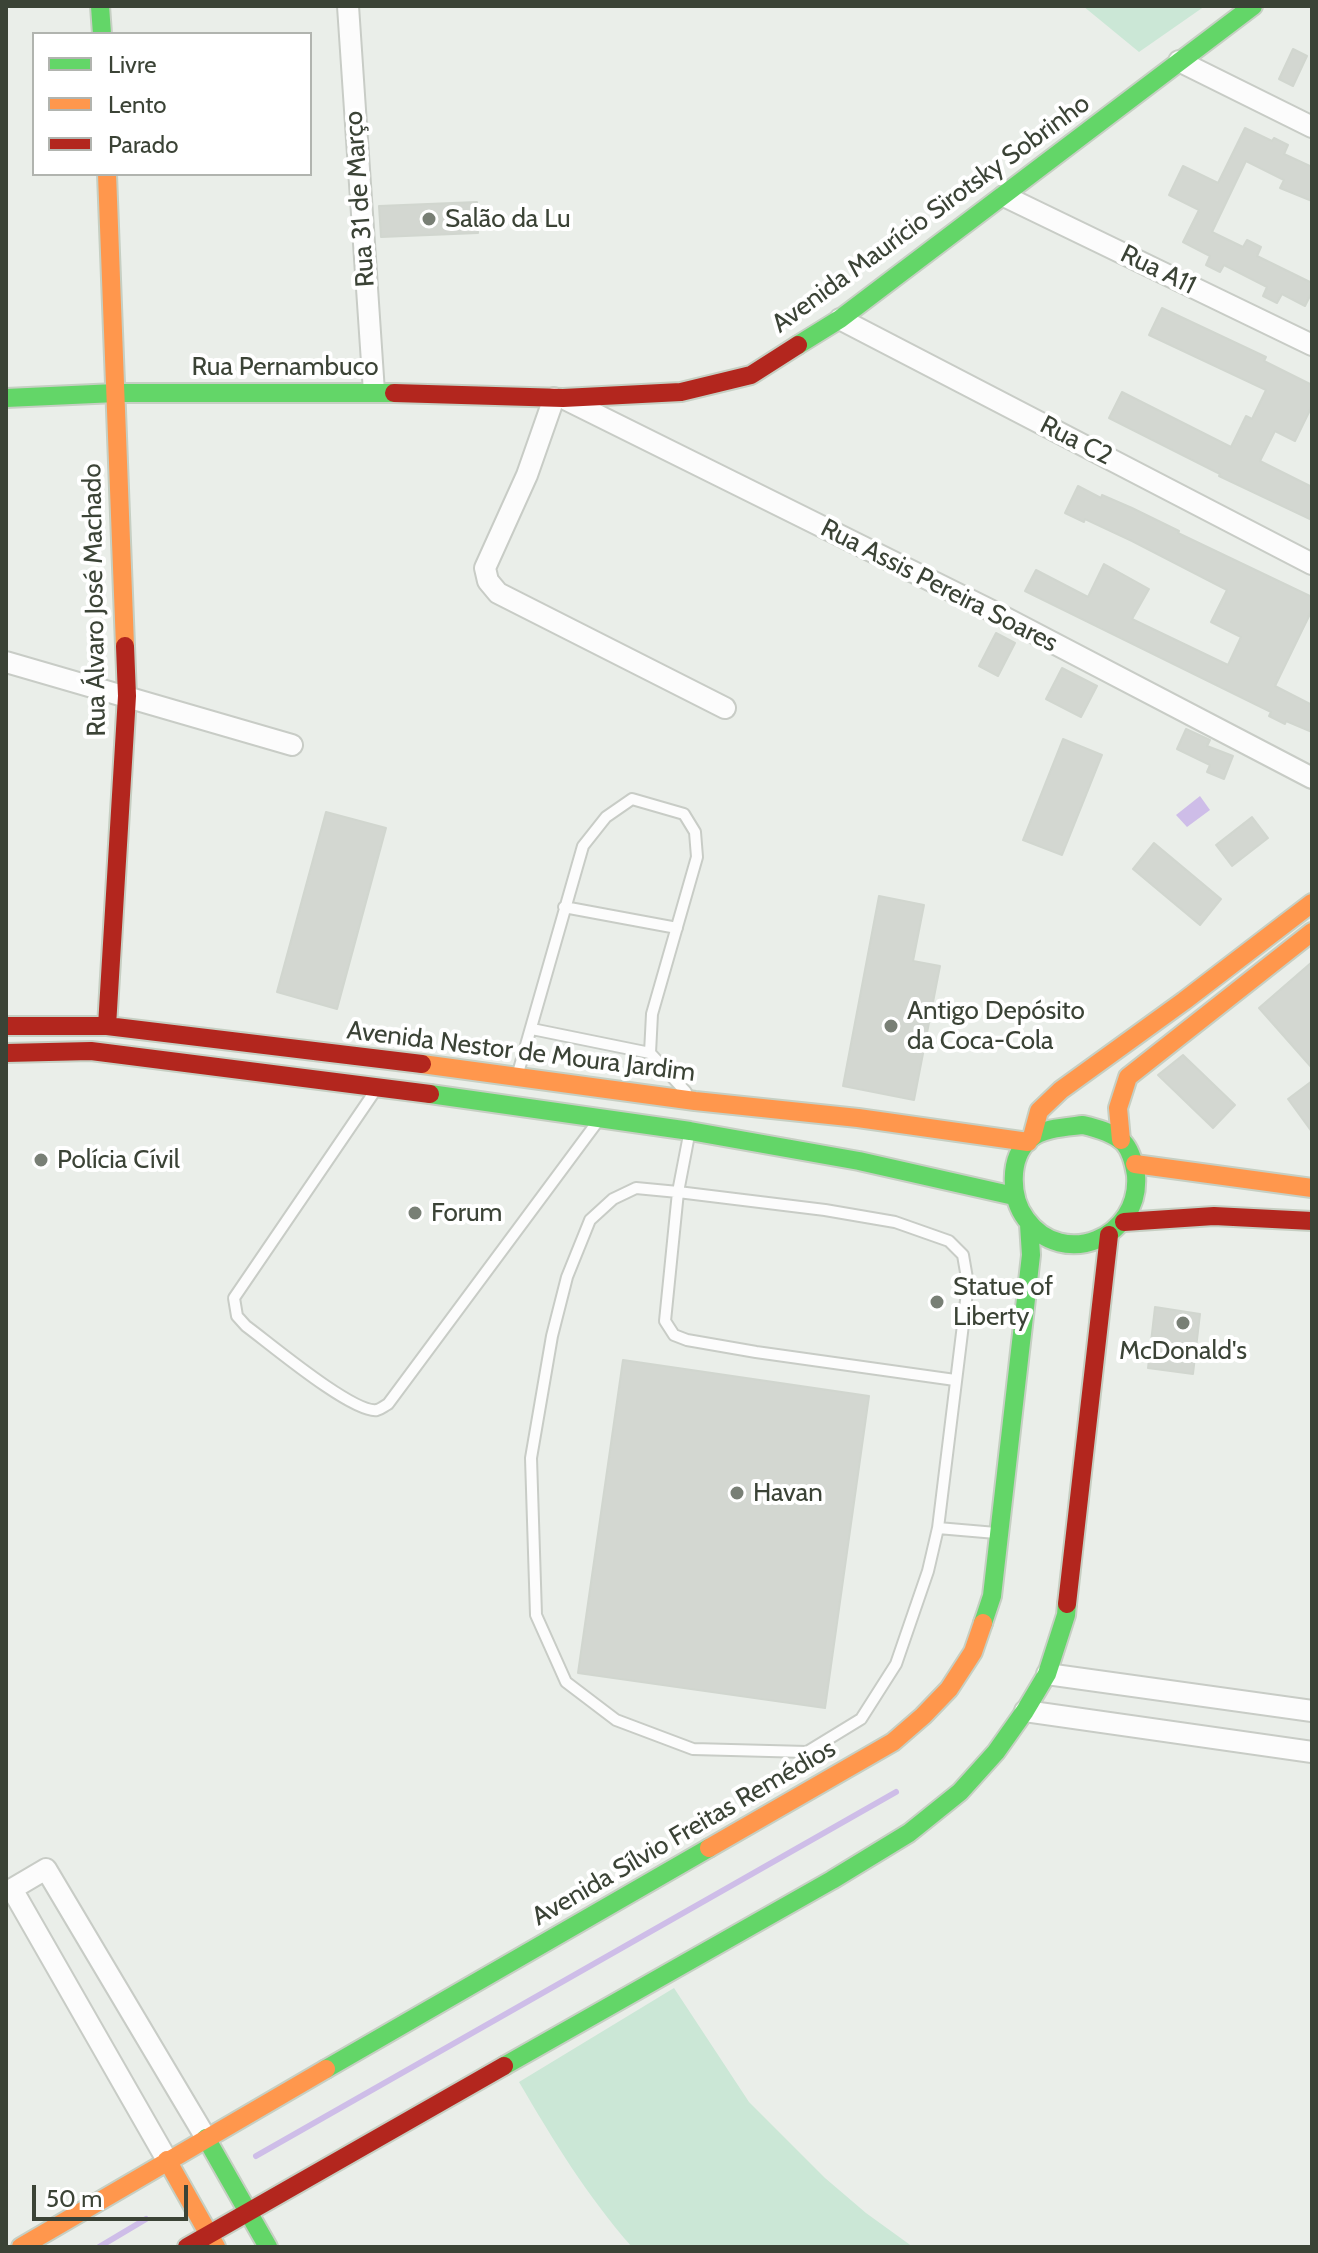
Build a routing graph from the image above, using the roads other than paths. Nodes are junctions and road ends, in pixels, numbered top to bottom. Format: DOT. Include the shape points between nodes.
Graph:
graph roads {
  1 [pos="100,6"];
  2 [pos="348,6"];
  3 [pos="1253,6"];
  4 [pos="102,32"];
  5 [pos="1179,61"];
  6 [pos="1312,127"];
  7 [pos="107,176"];
  8 [pos="1004,196"];
  9 [pos="840,319"];
  10 [pos="1312,345"];
  11 [pos="374,392"];
  12 [pos="116,393"];
  13 [pos="6,398"];
  14 [pos="559,398"];
  15 [pos="1312,564"];
  16 [pos="6,662"];
  17 [pos="127,696"];
  18 [pos="725,708"];
  19 [pos="292,745"];
  20 [pos="1312,778"];
  21 [pos="1312,903"];
  22 [pos="564,907"];
  23 [pos="677,928"];
  24 [pos="1312,932"];
  25 [pos="6,1026"];
  26 [pos="107,1026"];
  27 [pos="532,1029"];
  28 [pos="6,1053"];
  29 [pos="650,1053"];
  30 [pos="385,1060"];
  31 [pos="421,1065"];
  32 [pos="377,1088"];
  33 [pos="416,1092"];
  34 [pos="514,1092"];
  35 [pos="695,1101"];
  36 [pos="605,1105"];
  37 [pos="690,1131"];
  38 [pos="1030,1140"];
  39 [pos="1121,1140"];
  40 [pos="1135,1164"];
  41 [pos="1312,1188"];
  42 [pos="678,1192"];
  43 [pos="1014,1196"];
  44 [pos="1124,1222"];
  45 [pos="1310,1223"];
  46 [pos="1029,1224"];
  47 [pos="1109,1235"];
  48 [pos="955,1380"];
  49 [pos="938,1528"];
  50 [pos="1000,1534"];
  51 [pos="1047,1674"];
  52 [pos="1025,1711"];
  53 [pos="1312,1711"];
  54 [pos="1312,1752"];
  55 [pos="206,2138"];
  56 [pos="167,2160"];
  57 [pos="249,2210"];
  58 [pos="213,2240"];
  59 [pos="21,2247"];
  60 [pos="187,2247"];
  61 [pos="268,2247"];
  1 -- 4 [label="street"];
  2 -- 11 [label="street, Rua 31 de Março"];
  3 -- 5 [label="street, Avenida Maurício Sirotsky Sobrinho"];
  5 -- 6 [label="street"];
  5 -- 8 [label="street, Avenida Maurício Sirotsky Sobrinho"];
  7 -- 12 [label="street, Rua Álvaro José Machado"];
  8 -- 9 [label="street, Avenida Maurício Sirotsky Sobrinho"];
  8 -- 10 [label="street, Rua A11"];
  9 -- 14 [label="street, Avenida Maurício Sirotsky Sobrinho" via="751,375 681,392"];
  9 -- 15 [label="street, Rua C2"];
  11 -- 12 [label="street, Rua Pernambuco"];
  11 -- 14 [label="street, Rua Pernambuco"];
  12 -- 13 [label="street, Rua Pernambuco"];
  12 -- 17 [label="street, Rua Álvaro José Machado"];
  14 -- 18 [label="street" via="485,568 488,581 498,593"];
  14 -- 20 [label="street, Rua Assis Pereira Soares" via="998,614"];
  16 -- 17 [label="street"];
  17 -- 19 [label="street"];
  17 -- 26 [label="street, Rua Álvaro José Machado"];
  21 -- 38 [label="street" via="1061,1090 1039,1111"];
  22 -- 23 [label="lane"];
  22 -- 23 [label="lane" via="583,846 606,817 632,799 684,814 695,832 697,857"];
  22 -- 27 [label="lane"];
  23 -- 29 [label="lane" via="652,1014"];
  24 -- 39 [label="street" via="1128,1077 1118,1106"];
  25 -- 26 [label="street, Avenida Nestor de Moura Jardim"];
  26 -- 30 [label="street, Avenida Nestor de Moura Jardim"];
  27 -- 29 [label="lane"];
  27 -- 34 [label="lane"];
  28 -- 32 [label="street, Avenida Nestor de Moura Jardim" via="91,1051"];
  29 -- 35 [label="lane"];
  30 -- 31 [label="street, Avenida Nestor de Moura Jardim"];
  30 -- 32 [label="lane"];
  31 -- 33 [label="street"];
  31 -- 34 [label="street, Avenida Nestor de Moura Jardim"];
  32 -- 33 [label="street, Avenida Nestor de Moura Jardim"];
  32 -- 36 [label="lane" via="234,1298 237,1316 246,1326 323,1384 361,1407 377,1410 388,1404"];
  33 -- 34 [label="street, Avenida Nestor de Moura Jardim"];
  34 -- 36 [label="street, Avenida Nestor de Moura Jardim"];
  34 -- 36 [label="street, Avenida Nestor de Moura Jardim"];
  35 -- 36 [label="street, Avenida Nestor de Moura Jardim"];
  35 -- 37 [label="lane"];
  35 -- 38 [label="street, Avenida Nestor de Moura Jardim"];
  36 -- 37 [label="street, Avenida Nestor de Moura Jardim"];
  37 -- 42 [label="lane"];
  37 -- 43 [label="street, Avenida Nestor de Moura Jardim"];
  38 -- 39 [label="street, Avenida Nestor de Moura Jardim" via="1083,1125"];
  38 -- 43 [label="street" via="1015,1167"];
  39 -- 40 [label="street"];
  40 -- 41 [label="street"];
  40 -- 44 [label="street" via="1137,1195"];
  42 -- 48 [label="lane" via="895,1222 949,1241 963,1255 968,1284"];
  42 -- 48 [label="lane" via="665,1321 674,1335"];
  42 -- 49 [label="lane" via="636,1188 613,1199 590,1220 567,1277 552,1336 531,1458 536,1615 566,1682 616,1720 693,1749 807,1752 861,1719 896,1664"];
  43 -- 46 [label="street"];
  44 -- 45 [label="street" via="1214,1216"];
  44 -- 47 [label="street"];
  46 -- 47 [label="street" via="1053,1241 1082,1245"];
  46 -- 50 [label="street, Avenida Sílvio Freitas Remédios" via="1031,1255"];
  47 -- 51 [label="street" via="1066,1615"];
  48 -- 49 [label="lane"];
  49 -- 50 [label="lane"];
  50 -- 55 [label="street, Avenida Sílvio Freitas Remédios" via="992,1596 973,1652 949,1689 893,1742"];
  51 -- 52 [label="street"];
  51 -- 53 [label="street"];
  52 -- 54 [label="street"];
  52 -- 57 [label="street" via="960,1792 909,1833"];
  55 -- 56 [label="street, Avenida Sílvio Freitas Remédios"];
  55 -- 56 [label="street" via="46,1869 12,1889"];
  55 -- 57 [label="street"];
  56 -- 58 [label="street"];
  56 -- 59 [label="street, Avenida Sílvio Freitas Remédios"];
  57 -- 58 [label="street"];
  57 -- 61 [label="street"];
  58 -- 60 [label="street"];
}
